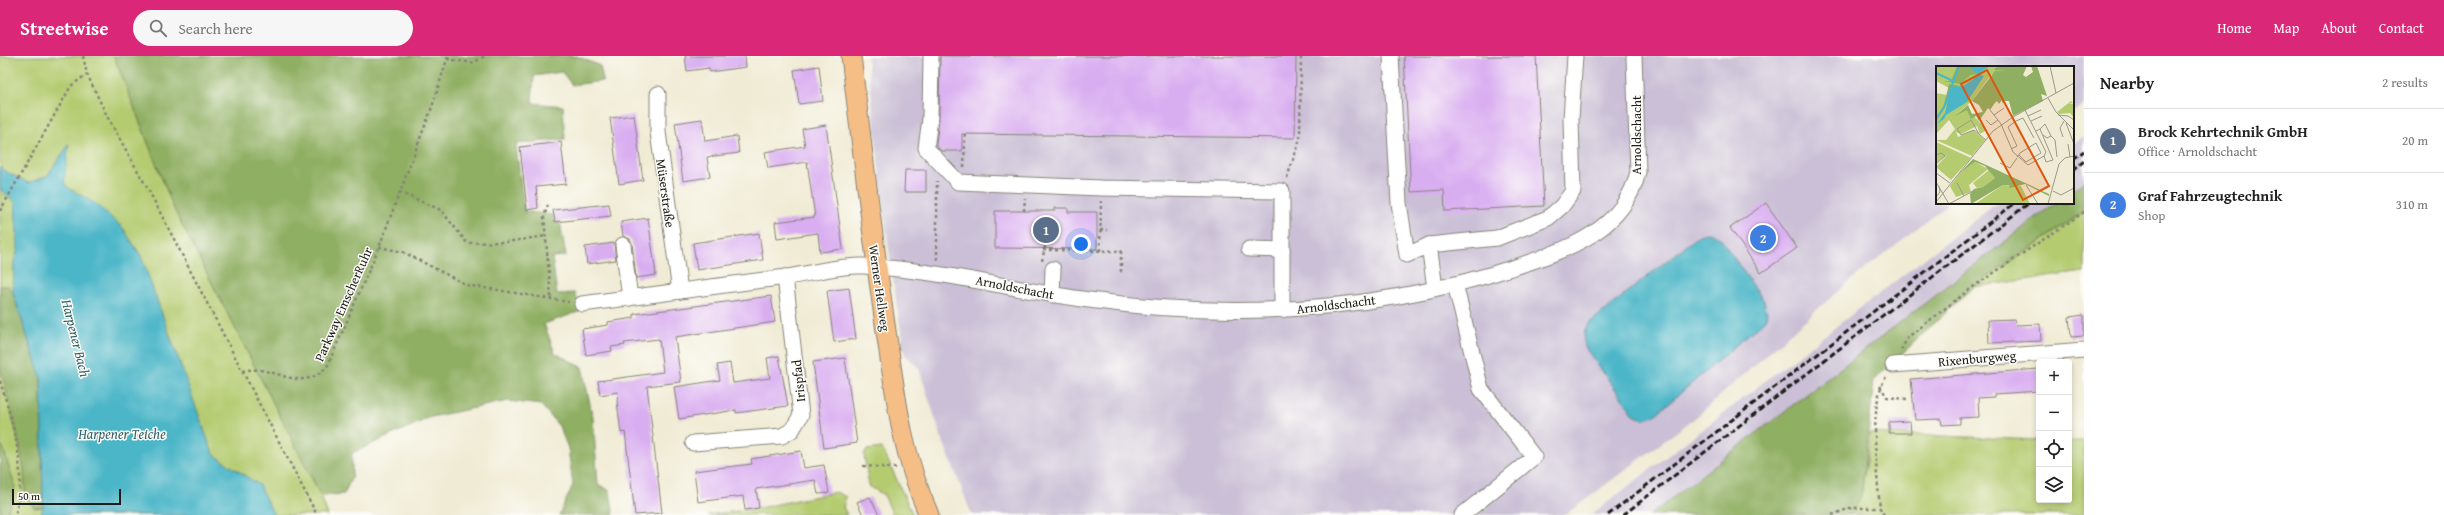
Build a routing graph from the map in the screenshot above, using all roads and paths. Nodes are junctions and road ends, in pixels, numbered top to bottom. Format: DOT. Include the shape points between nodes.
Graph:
graph roads {
  1 [pos="83,56"];
  2 [pos="485,56"];
  3 [pos="851,56"];
  4 [pos="931,56"];
  5 [pos="1301,56"];
  6 [pos="1392,56"];
  7 [pos="1575,56"];
  8 [pos="1634,56"];
  9 [pos="447,58"];
  10 [pos="87,74"];
  11 [pos="658,94"];
  12 [pos="965,134"];
  13 [pos="937,180"];
  14 [pos="964,184"];
  15 [pos="1101,188"];
  16 [pos="1282,191"];
  17 [pos="399,192"];
  18 [pos="548,205"];
  19 [pos="0,211"];
  20 [pos="2084,212"];
  21 [pos="1100,230"];
  22 [pos="1107,230"];
  23 [pos="546,236"];
  24 [pos="622,245"];
  25 [pos="1429,245"];
  26 [pos="379,247"];
  27 [pos="1249,249"];
  28 [pos="1043,250"];
  29 [pos="1100,250"];
  30 [pos="1282,250"];
  31 [pos="877,267"];
  32 [pos="1053,269"];
  33 [pos="1122,271"];
  34 [pos="935,272"];
  35 [pos="785,277"];
  36 [pos="1455,284"];
  37 [pos="1435,288"];
  38 [pos="680,291"];
  39 [pos="1052,295"];
  40 [pos="551,296"];
  41 [pos="630,298"];
  42 [pos="582,304"];
  43 [pos="1282,310"];
  44 [pos="2084,350"];
  45 [pos="1893,365"];
  46 [pos="242,371"];
  47 [pos="0,381"];
  48 [pos="1880,386"];
  49 [pos="1907,399"];
  50 [pos="693,443"];
  51 [pos="863,466"];
  52 [pos="910,469"];
  53 [pos="1880,508"];
  54 [pos="15,515"];
  55 [pos="317,515"];
  56 [pos="929,515"];
  57 [pos="1462,515"];
  58 [pos="1832,515"];
  59 [pos="1884,515"];
  1 -- 10 [label="path"];
  2 -- 9 [label="path" via="472,63"];
  3 -- 31 [label="main road, Werner Hellweg"];
  4 -- 14 [label="street" via="930,119 926,148 958,182"];
  5 -- 16 [label="path" via="1300,139"];
  6 -- 25 [label="street" via="1399,203 1407,254"];
  7 -- 25 [label="street" via="1571,119 1573,191 1562,206 1548,218 1497,238"];
  8 -- 36 [label="street, Arnoldschacht" via="1638,172 1634,189 1625,205 1611,221 1578,242 1526,263"];
  9 -- 17 [label="path, Parkway EmscherRuhr" via="432,107"];
  10 -- 19 [label="path" via="71,86"];
  10 -- 46 [label="path"];
  11 -- 38 [label="street, Müserstraße" via="658,132"];
  12 -- 14 [label="path"];
  13 -- 34 [label="path"];
  14 -- 15 [label="street"];
  15 -- 16 [label="street"];
  15 -- 21 [label="path"];
  16 -- 30 [label="street"];
  17 -- 23 [label="path" via="441,210 467,243 506,242"];
  17 -- 26 [label="path, Parkway EmscherRuhr"];
  18 -- 23 [label="path" via="544,217"];
  20 -- 45 [label="path" via="1973,287 1908,337"];
  21 -- 22 [label="path"];
  21 -- 29 [label="path"];
  23 -- 40 [label="path"];
  24 -- 41 [label="street"];
  25 -- 37 [label="street"];
  26 -- 42 [label="path" via="403,252 467,285"];
  26 -- 46 [label="path, Parkway EmscherRuhr" via="324,370 305,380 262,369"];
  27 -- 30 [label="street"];
  28 -- 29 [label="path"];
  29 -- 33 [label="path" via="1121,251"];
  30 -- 43 [label="street"];
  31 -- 34 [label="street, Arnoldschacht"];
  31 -- 35 [label="street" via="859,266"];
  31 -- 52 [label="main road, Werner Hellweg" via="899,422"];
  32 -- 39 [label="street"];
  34 -- 39 [label="street, Arnoldschacht"];
  35 -- 38 [label="street"];
  35 -- 50 [label="street, Irispfad" via="801,415 792,430 782,436"];
  36 -- 37 [label="street, Arnoldschacht"];
  36 -- 57 [label="street" via="1481,389 1534,457"];
  37 -- 43 [label="street, Arnoldschacht" via="1343,305"];
  38 -- 41 [label="street"];
  39 -- 43 [label="street, Arnoldschacht" via="1195,311"];
  41 -- 42 [label="street"];
  44 -- 45 [label="street, Rixenburgweg"];
  45 -- 48 [label="path"];
  46 -- 55 [label="path"];
  47 -- 54 [label="path" via="18,454 19,491"];
  48 -- 49 [label="path" via="1888,397"];
  48 -- 53 [label="path" via="1875,409"];
  51 -- 52 [label="path"];
  52 -- 56 [label="main road, Werner Hellweg"];
  53 -- 58 [label="path" via="1850,508"];
  53 -- 59 [label="path"];
}
